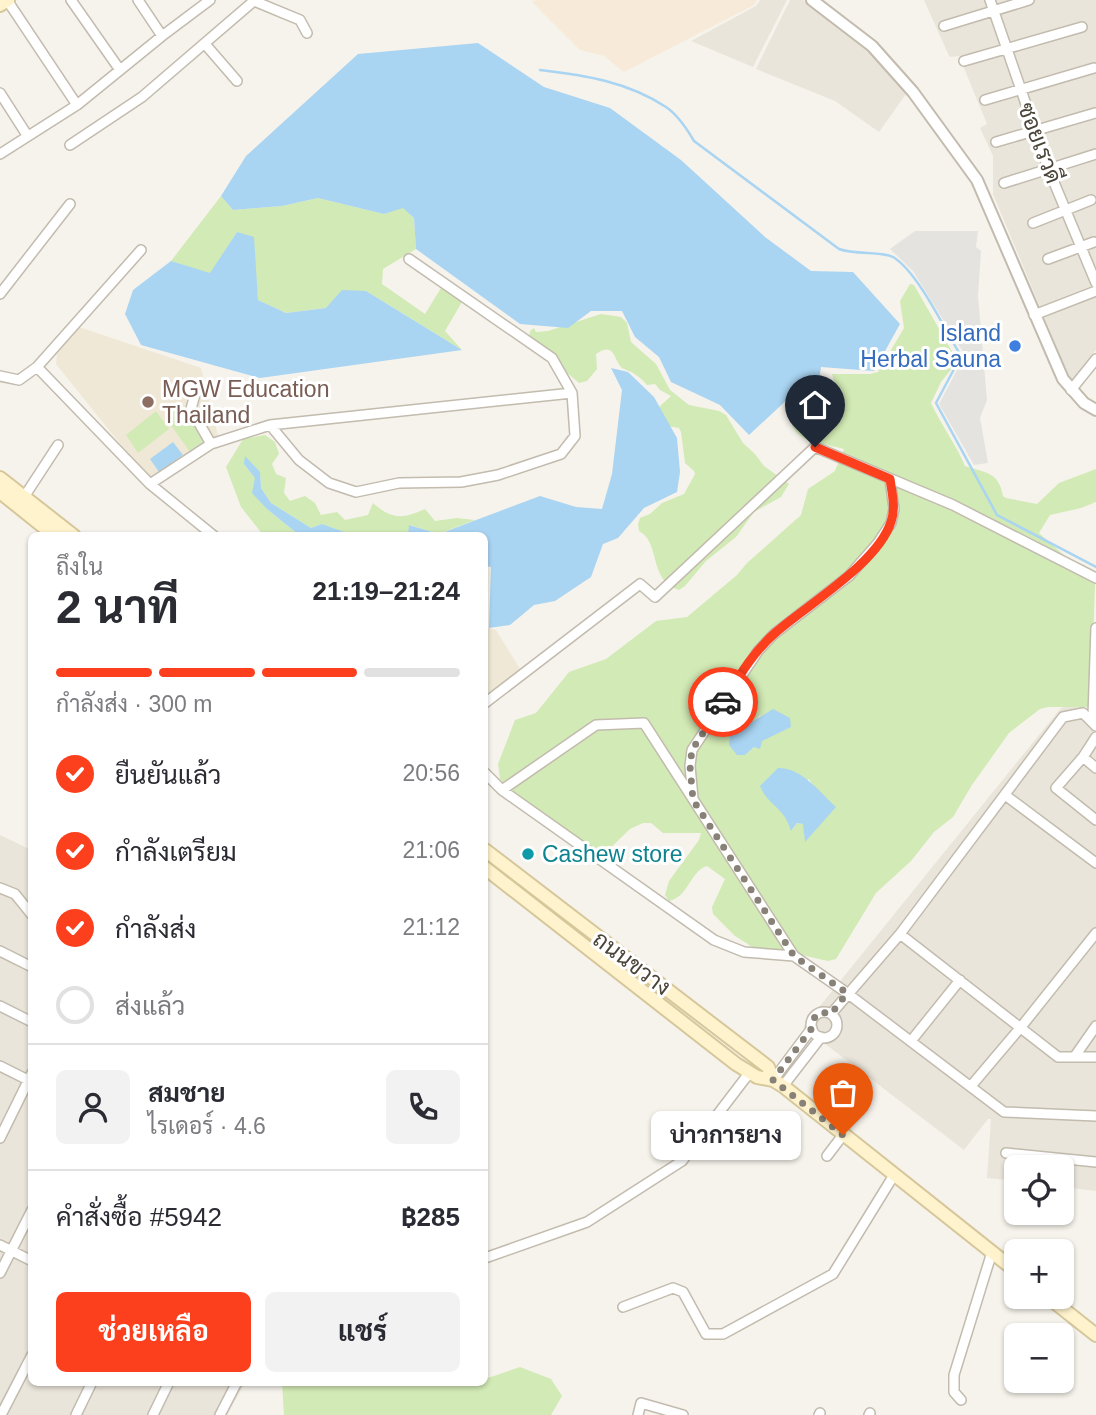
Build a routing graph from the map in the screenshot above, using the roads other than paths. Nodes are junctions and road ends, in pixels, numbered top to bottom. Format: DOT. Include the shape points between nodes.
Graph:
graph roads {
  1 [pos="8,0"];
  2 [pos="71,0"];
  3 [pos="138,0"];
  4 [pos="255,0"];
  5 [pos="812,0"];
  6 [pos="990,0"];
  7 [pos="1029,0"];
  8 [pos="208,1"];
  9 [pos="0,5"];
  10 [pos="993,11"];
  11 [pos="944,26"];
  12 [pos="1082,27"];
  13 [pos="307,33"];
  14 [pos="162,36"];
  15 [pos="205,44"];
  16 [pos="1006,49"];
  17 [pos="964,61"];
  18 [pos="1094,68"];
  19 [pos="120,70"];
  20 [pos="237,81"];
  21 [pos="1020,89"];
  22 [pos="0,93"];
  23 [pos="985,100"];
  24 [pos="77,105"];
  25 [pos="1095,113"];
  26 [pos="1035,131"];
  27 [pos="27,135"];
  28 [pos="996,142"];
  29 [pos="70,145"];
  30 [pos="0,154"];
  31 [pos="1096,154"];
  32 [pos="1048,168"];
  33 [pos="1004,183"];
  34 [pos="1091,200"];
  35 [pos="70,204"];
  36 [pos="1066,209"];
  37 [pos="1032,223"];
  38 [pos="1094,242"];
  39 [pos="1081,247"];
  40 [pos="141,250"];
  41 [pos="409,259"];
  42 [pos="1048,259"];
  43 [pos="1096,283"];
  44 [pos="1096,290"];
  45 [pos="0,294"];
  46 [pos="1034,315"];
  47 [pos="1096,359"];
  48 [pos="37,368"];
  49 [pos="0,376"];
  50 [pos="197,387"];
  51 [pos="1071,390"];
  52 [pos="572,393"];
  53 [pos="1096,410"];
  54 [pos="270,425"];
  55 [pos="211,444"];
  56 [pos="58,446"];
  57 [pos="0,478"];
  58 [pos="890,479"];
  59 [pos="149,485"];
  60 [pos="0,492"];
  61 [pos="24,497"];
  62 [pos="50,532"];
  63 [pos="69,532"];
  64 [pos="209,532"];
  65 [pos="1096,578"];
  66 [pos="1096,628"];
  67 [pos="488,701"];
  68 [pos="1096,724"];
  69 [pos="1096,737"];
  70 [pos="1083,757"];
  71 [pos="1096,768"];
  72 [pos="488,776"];
  73 [pos="502,790"];
  74 [pos="1004,795"];
  75 [pos="693,800"];
  76 [pos="1096,821"];
  77 [pos="488,852"];
  78 [pos="1096,863"];
  79 [pos="505,865"];
  80 [pos="489,872"];
  81 [pos="0,888"];
  82 [pos="28,910"];
  83 [pos="1096,933"];
  84 [pos="900,934"];
  85 [pos="0,951"];
  86 [pos="794,956"];
  87 [pos="28,965"];
  88 [pos="638,967"];
  89 [pos="628,978"];
  90 [pos="960,980"];
  91 [pos="847,993"];
  92 [pos="0,1006"];
  93 [pos="831,1014"];
  94 [pos="28,1020"];
  95 [pos="1021,1027"];
  96 [pos="1096,1027"];
  97 [pos="812,1028"];
  98 [pos="821,1037"];
  99 [pos="911,1041"];
  100 [pos="1075,1056"];
  101 [pos="1096,1058"];
  102 [pos="0,1066"];
  103 [pos="750,1072"];
  104 [pos="28,1075"];
  105 [pos="28,1080"];
  106 [pos="778,1083"];
  107 [pos="971,1086"];
  108 [pos="20,1096"];
  109 [pos="28,1099"];
  110 [pos="1096,1116"];
  111 [pos="843,1135"];
  112 [pos="0,1138"];
  113 [pos="1006,1153"];
  114 [pos="827,1156"];
  115 [pos="1096,1162"];
  116 [pos="894,1175"];
  117 [pos="28,1218"];
  118 [pos="0,1245"];
  119 [pos="12,1251"];
  120 [pos="992,1252"];
  121 [pos="488,1257"];
  122 [pos="28,1259"];
  123 [pos="1004,1262"];
  124 [pos="0,1273"];
  125 [pos="623,1307"];
  126 [pos="1063,1309"];
  127 [pos="1096,1335"];
  128 [pos="28,1363"];
  129 [pos="90,1386"];
  130 [pos="167,1386"];
  131 [pos="235,1386"];
  132 [pos="961,1400"];
  133 [pos="1,1415"];
  134 [pos="76,1415"];
  135 [pos="153,1415"];
  136 [pos="220,1415"];
  137 [pos="638,1415"];
  138 [pos="682,1415"];
  1 -- 9 [label="main road"];
  1 -- 24 [label="street"];
  2 -- 19 [label="street"];
  3 -- 14 [label="street"];
  4 -- 13 [label="street" via="300,20"];
  4 -- 15 [label="street"];
  5 -- 46 [label="street" via="872,46 913,92 977,180"];
  6 -- 10 [label="street, ซอยเรวดี"];
  7 -- 10 [label="street"];
  8 -- 14 [label="street"];
  10 -- 11 [label="street"];
  10 -- 16 [label="street, ซอยเรวดี"];
  12 -- 16 [label="street"];
  14 -- 19 [label="street"];
  15 -- 20 [label="street"];
  15 -- 29 [label="street" via="142,97"];
  16 -- 17 [label="street"];
  16 -- 21 [label="street, ซอยเรวดี"];
  18 -- 21 [label="street"];
  19 -- 24 [label="street"];
  21 -- 23 [label="street"];
  21 -- 26 [label="street, ซอยเรวดี"];
  22 -- 27 [label="street"];
  24 -- 27 [label="street"];
  25 -- 26 [label="street"];
  26 -- 28 [label="street"];
  26 -- 32 [label="street, ซอยเรวดี"];
  27 -- 30 [label="street"];
  31 -- 32 [label="street"];
  32 -- 33 [label="street"];
  32 -- 36 [label="street, ซอยเรวดี"];
  34 -- 36 [label="street"];
  35 -- 45 [label="street"];
  36 -- 37 [label="street"];
  36 -- 39 [label="street, ซอยเรวดี"];
  38 -- 39 [label="street"];
  39 -- 42 [label="street"];
  39 -- 43 [label="street, ซอยเรวดี"];
  40 -- 48 [label="street"];
  41 -- 52 [label="street" via="552,358"];
  44 -- 46 [label="street"];
  46 -- 51 [label="street"];
  47 -- 51 [label="street"];
  48 -- 49 [label="street" via="19,380"];
  48 -- 59 [label="street"];
  50 -- 55 [label="street" via="191,409"];
  51 -- 53 [label="street"];
  52 -- 54 [label="street"];
  52 -- 54 [label="street" via="575,436 566,450 461,482 399,483 356,492 329,483 299,460"];
  54 -- 55 [label="street"];
  55 -- 59 [label="street"];
  56 -- 61 [label="street"];
  57 -- 61 [label="main road"];
  58 -- 65 [label="street" via="953,505"];
  58 -- 67 [label="street" via="815,447 655,597 640,584"];
  58 -- 75 [label="street" via="894,509 878,543 849,576 758,651 692,750"];
  59 -- 64 [label="street"];
  60 -- 62 [label="main road"];
  61 -- 63 [label="main road"];
  66 -- 68 [label="street"];
  68 -- 74 [label="street" via="1083,713 1063,717"];
  69 -- 70 [label="street"];
  70 -- 71 [label="street"];
  70 -- 76 [label="street" via="1056,788"];
  72 -- 73 [label="street"];
  73 -- 75 [label="street" via="596,725 644,723"];
  73 -- 86 [label="street" via="714,940 744,952"];
  74 -- 78 [label="street"];
  74 -- 84 [label="street"];
  75 -- 86 [label="street"];
  77 -- 79 [label="main road, ถนนขวาง"];
  79 -- 80 [label="main road"];
  79 -- 88 [label="main road, ถนนขวาง"];
  80 -- 89 [label="main road, ถนนขวาง"];
  81 -- 82 [label="street" via="15,894"];
  83 -- 95 [label="street"];
  84 -- 90 [label="street"];
  84 -- 91 [label="street"];
  85 -- 87 [label="street"];
  86 -- 91 [label="street"];
  88 -- 89 [label="main road"];
  88 -- 106 [label="main road, ถนนขวาง" via="768,1067"];
  89 -- 103 [label="main road, ถนนขวาง"];
  90 -- 95 [label="street"];
  90 -- 99 [label="street"];
  91 -- 93 [label="street"];
  91 -- 99 [label="street"];
  92 -- 94 [label="street"];
  93 -- 97 [label="street" via="815,1016"];
  93 -- 98 [label="street" via="837,1028 829,1037"];
  95 -- 100 [label="street" via="1058,1057"];
  95 -- 107 [label="street"];
  96 -- 100 [label="street"];
  97 -- 98 [label="street"];
  97 -- 106 [label="street"];
  98 -- 106 [label="street"];
  99 -- 107 [label="street"];
  100 -- 101 [label="street"];
  102 -- 104 [label="street"];
  103 -- 106 [label="main road, ถนนขวาง"];
  103 -- 121 [label="street" via="682,1161 587,1222"];
  105 -- 108 [label="street"];
  106 -- 111 [label="main road, ถนนขวาง"];
  107 -- 110 [label="street" via="1004,1112"];
  108 -- 109 [label="street"];
  108 -- 112 [label="street"];
  111 -- 114 [label="street"];
  111 -- 116 [label="main road, ถนนขวาง"];
  113 -- 115 [label="street"];
  116 -- 120 [label="main road, ถนนขวาง"];
  116 -- 125 [label="street" via="833,1274 723,1334 706,1335 678,1288"];
  117 -- 119 [label="street"];
  118 -- 119 [label="street"];
  119 -- 122 [label="street"];
  119 -- 124 [label="street"];
  120 -- 123 [label="main road, ถนนขวาง"];
  120 -- 132 [label="street" via="954,1375 954,1392"];
  126 -- 127 [label="main road"];
  128 -- 133 [label="street"];
  129 -- 134 [label="street"];
  130 -- 135 [label="street"];
  131 -- 136 [label="street"];
  137 -- 138 [label="street" via="641,1403"];
}
